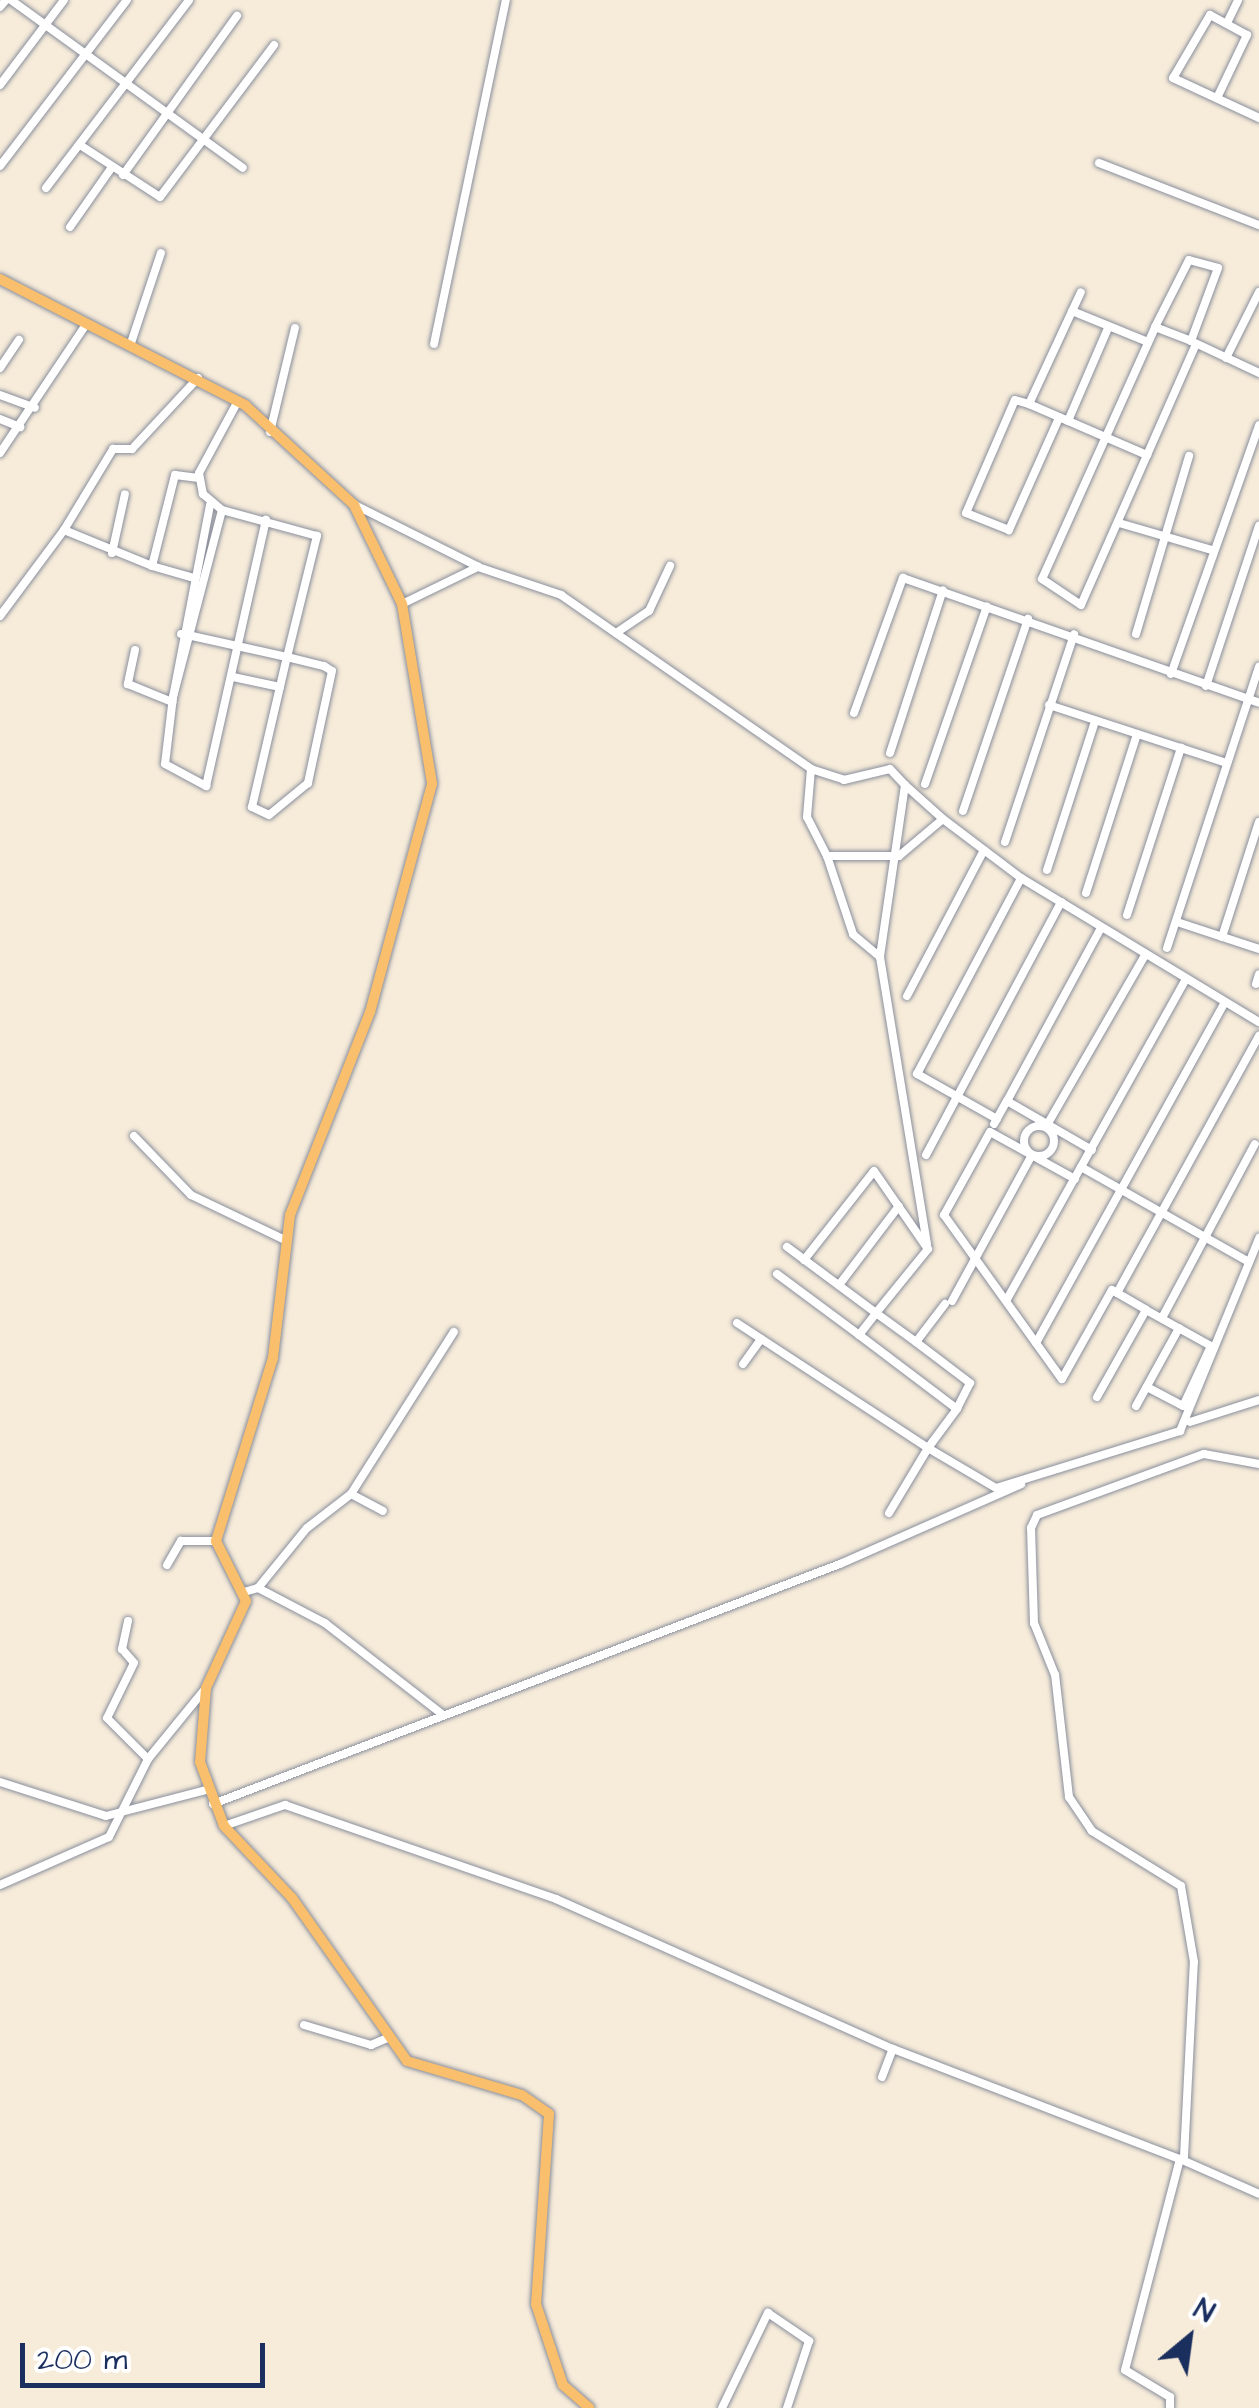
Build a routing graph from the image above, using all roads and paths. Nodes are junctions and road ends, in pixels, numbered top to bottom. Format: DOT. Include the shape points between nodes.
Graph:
graph roads {
  1 [pos="8,0"];
  2 [pos="64,0"];
  3 [pos="127,0"];
  4 [pos="190,0"];
  5 [pos="506,0"];
  6 [pos="1238,0"];
  7 [pos="0,8"];
  8 [pos="237,16"];
  9 [pos="1227,24"];
  10 [pos="45,26"];
  11 [pos="1247,35"];
  12 [pos="1259,40"];
  13 [pos="274,45"];
  14 [pos="86,55"];
  15 [pos="127,84"];
  16 [pos="0,85"];
  17 [pos="1217,98"];
  18 [pos="168,114"];
  19 [pos="1259,118"];
  20 [pos="205,140"];
  21 [pos="80,145"];
  22 [pos="1099,163"];
  23 [pos="0,166"];
  24 [pos="112,167"];
  25 [pos="243,168"];
  26 [pos="123,175"];
  27 [pos="46,188"];
  28 [pos="1259,226"];
  29 [pos="70,227"];
  30 [pos="161,253"];
  31 [pos="0,279"];
  32 [pos="1081,292"];
  33 [pos="1259,292"];
  34 [pos="1072,311"];
  35 [pos="85,326"];
  36 [pos="1110,326"];
  37 [pos="296,328"];
  38 [pos="1155,328"];
  39 [pos="19,340"];
  40 [pos="1148,342"];
  41 [pos="1193,342"];
  42 [pos="434,344"];
  43 [pos="130,346"];
  44 [pos="1226,358"];
  45 [pos="0,368"];
  46 [pos="1259,373"];
  47 [pos="198,378"];
  48 [pos="0,396"];
  49 [pos="242,403"];
  50 [pos="1029,404"];
  51 [pos="35,408"];
  52 [pos="0,420"];
  53 [pos="1063,420"];
  54 [pos="1259,425"];
  55 [pos="20,427"];
  56 [pos="270,432"];
  57 [pos="1105,437"];
  58 [pos="0,453"];
  59 [pos="1146,455"];
  60 [pos="1189,456"];
  61 [pos="199,478"];
  62 [pos="126,494"];
  63 [pos="352,503"];
  64 [pos="210,505"];
  65 [pos="222,510"];
  66 [pos="266,520"];
  67 [pos="1119,523"];
  68 [pos="1259,526"];
  69 [pos="64,530"];
  70 [pos="1165,536"];
  71 [pos="1212,550"];
  72 [pos="112,553"];
  73 [pos="152,566"];
  74 [pos="670,566"];
  75 [pos="478,567"];
  76 [pos="194,578"];
  77 [pos="943,590"];
  78 [pos="402,604"];
  79 [pos="987,606"];
  80 [pos="0,616"];
  81 [pos="1028,619"];
  82 [pos="616,633"];
  83 [pos="181,634"];
  84 [pos="1074,634"];
  85 [pos="1136,634"];
  86 [pos="192,636"];
  87 [pos="240,647"];
  88 [pos="134,650"];
  89 [pos="287,657"];
  90 [pos="1259,667"];
  91 [pos="1171,674"];
  92 [pos="232,678"];
  93 [pos="1206,686"];
  94 [pos="280,687"];
  95 [pos="172,699"];
  96 [pos="1248,700"];
  97 [pos="1259,703"];
  98 [pos="1049,705"];
  99 [pos="854,713"];
  100 [pos="1095,721"];
  101 [pos="1137,734"];
  102 [pos="1180,748"];
  103 [pos="890,753"];
  104 [pos="1226,764"];
  105 [pos="811,769"];
  106 [pos="925,784"];
  107 [pos="905,785"];
  108 [pos="964,811"];
  109 [pos="943,819"];
  110 [pos="1259,822"];
  111 [pos="1004,842"];
  112 [pos="984,850"];
  113 [pos="827,856"];
  114 [pos="899,856"];
  115 [pos="1048,870"];
  116 [pos="1021,878"];
  117 [pos="1086,893"];
  118 [pos="1061,902"];
  119 [pos="1127,915"];
  120 [pos="1177,922"];
  121 [pos="1101,928"];
  122 [pos="1222,937"];
  123 [pos="1167,948"];
  124 [pos="1259,950"];
  125 [pos="1145,955"];
  126 [pos="880,957"];
  127 [pos="1186,979"];
  128 [pos="906,996"];
  129 [pos="1225,1002"];
  130 [pos="1259,1022"];
  131 [pos="1259,1036"];
  132 [pos="958,1097"];
  133 [pos="1007,1100"];
  134 [pos="996,1119"];
  135 [pos="1047,1125"];
  136 [pos="990,1132"];
  137 [pos="134,1136"];
  138 [pos="1254,1144"];
  139 [pos="1092,1150"];
  140 [pos="926,1155"];
  141 [pos="1032,1156"];
  142 [pos="1082,1167"];
  143 [pos="1074,1179"];
  144 [pos="1122,1190"];
  145 [pos="899,1206"];
  146 [pos="1162,1212"];
  147 [pos="1206,1238"];
  148 [pos="1259,1238"];
  149 [pos="285,1240"];
  150 [pos="786,1247"];
  151 [pos="928,1248"];
  152 [pos="975,1258"];
  153 [pos="804,1260"];
  154 [pos="1249,1262"];
  155 [pos="776,1274"];
  156 [pos="839,1285"];
  157 [pos="1117,1293"];
  158 [pos="1006,1301"];
  159 [pos="1146,1310"];
  160 [pos="876,1313"];
  161 [pos="1162,1318"];
  162 [pos="737,1324"];
  163 [pos="1179,1328"];
  164 [pos="454,1332"];
  165 [pos="858,1335"];
  166 [pos="761,1339"];
  167 [pos="916,1342"];
  168 [pos="1036,1343"];
  169 [pos="742,1364"];
  170 [pos="1147,1387"];
  171 [pos="1097,1397"];
  172 [pos="1259,1400"];
  173 [pos="1136,1406"];
  174 [pos="957,1409"];
  175 [pos="1190,1422"];
  176 [pos="928,1448"];
  177 [pos="1259,1464"];
  178 [pos="1021,1484"];
  179 [pos="351,1494"];
  180 [pos="383,1511"];
  181 [pos="889,1512"];
  182 [pos="216,1541"];
  183 [pos="167,1565"];
  184 [pos="258,1588"];
  185 [pos="244,1592"];
  186 [pos="128,1621"];
  187 [pos="206,1688"];
  188 [pos="442,1715"];
  189 [pos="148,1758"];
  190 [pos="0,1782"];
  191 [pos="206,1790"];
  192 [pos="213,1805"];
  193 [pos="123,1813"];
  194 [pos="222,1823"];
  195 [pos="0,1885"];
  196 [pos="304,2025"];
  197 [pos="390,2037"];
  198 [pos="893,2050"];
  199 [pos="882,2077"];
  200 [pos="1182,2158"];
  201 [pos="1259,2194"];
  202 [pos="589,2408"];
  203 [pos="722,2408"];
  204 [pos="788,2408"];
  205 [pos="1170,2408"];
  1 -- 7 [label="street"];
  1 -- 10 [label="street"];
  2 -- 10 [label="street"];
  3 -- 14 [label="street"];
  4 -- 15 [label="street"];
  5 -- 42 [label="street"];
  6 -- 9 [label="street"];
  8 -- 18 [label="street"];
  9 -- 11 [label="street"];
  9 -- 17 [label="street" via="1202,19 1173,78"];
  10 -- 14 [label="street"];
  10 -- 16 [label="street"];
  11 -- 12 [label="street"];
  11 -- 17 [label="street"];
  13 -- 20 [label="street"];
  14 -- 15 [label="street"];
  14 -- 23 [label="street"];
  15 -- 18 [label="street"];
  15 -- 21 [label="street"];
  17 -- 19 [label="street"];
  18 -- 20 [label="street"];
  18 -- 26 [label="street"];
  20 -- 25 [label="street"];
  20 -- 26 [label="street" via="160,197"];
  21 -- 24 [label="street"];
  21 -- 27 [label="street"];
  22 -- 28 [label="street"];
  24 -- 26 [label="street"];
  24 -- 29 [label="street"];
  30 -- 43 [label="street"];
  31 -- 35 [label="main road"];
  32 -- 34 [label="street"];
  33 -- 44 [label="street"];
  34 -- 36 [label="street"];
  34 -- 50 [label="street"];
  35 -- 43 [label="main road"];
  35 -- 51 [label="street"];
  36 -- 40 [label="street"];
  36 -- 53 [label="street"];
  37 -- 56 [label="street"];
  38 -- 40 [label="street"];
  38 -- 41 [label="street"];
  38 -- 41 [label="street" via="1190,260 1218,268"];
  39 -- 45 [label="street"];
  40 -- 57 [label="street"];
  41 -- 44 [label="street"];
  41 -- 59 [label="street"];
  43 -- 47 [label="main road"];
  44 -- 46 [label="street"];
  47 -- 49 [label="main road"];
  47 -- 69 [label="street" via="136,446 113,448"];
  48 -- 51 [label="street"];
  49 -- 56 [label="main road"];
  49 -- 61 [label="street"];
  50 -- 53 [label="street"];
  50 -- 53 [label="street" via="1012,402 970,515 1010,530"];
  51 -- 55 [label="street"];
  52 -- 55 [label="street"];
  53 -- 57 [label="street"];
  54 -- 71 [label="street"];
  55 -- 58 [label="street"];
  56 -- 63 [label="main road"];
  57 -- 59 [label="street"];
  57 -- 67 [label="street" via="1042,583 1085,606"];
  59 -- 67 [label="street"];
  60 -- 70 [label="street"];
  61 -- 64 [label="street"];
  61 -- 73 [label="street" via="175,475"];
  62 -- 72 [label="street"];
  63 -- 75 [label="street"];
  63 -- 78 [label="main road"];
  64 -- 65 [label="street"];
  64 -- 76 [label="street"];
  65 -- 66 [label="street"];
  65 -- 86 [label="street"];
  66 -- 87 [label="street"];
  66 -- 89 [label="street" via="316,536"];
  67 -- 70 [label="street"];
  68 -- 93 [label="street"];
  69 -- 72 [label="street"];
  69 -- 80 [label="street"];
  70 -- 71 [label="street"];
  70 -- 85 [label="street"];
  71 -- 91 [label="street"];
  72 -- 73 [label="street"];
  73 -- 76 [label="street"];
  74 -- 82 [label="street" via="649,611"];
  75 -- 78 [label="street"];
  75 -- 82 [label="street" via="561,595"];
  76 -- 83 [label="street"];
  77 -- 79 [label="street"];
  77 -- 99 [label="street" via="903,578"];
  77 -- 103 [label="street"];
  78 -- 149 [label="main road" via="430,750 426,812 370,1012"];
  79 -- 81 [label="street"];
  79 -- 106 [label="street"];
  81 -- 84 [label="street"];
  81 -- 108 [label="street"];
  82 -- 105 [label="street"];
  83 -- 86 [label="street"];
  83 -- 95 [label="street"];
  84 -- 91 [label="street"];
  84 -- 98 [label="street"];
  86 -- 87 [label="street"];
  86 -- 95 [label="street"];
  87 -- 89 [label="street"];
  87 -- 92 [label="street"];
  88 -- 95 [label="street" via="128,684"];
  89 -- 94 [label="street"];
  89 -- 94 [label="street" via="333,675 308,784 263,815 252,807"];
  90 -- 96 [label="street"];
  91 -- 93 [label="street"];
  92 -- 94 [label="street"];
  92 -- 95 [label="street" via="206,786 165,764"];
  93 -- 96 [label="street"];
  96 -- 97 [label="street"];
  96 -- 104 [label="street"];
  98 -- 100 [label="street"];
  98 -- 111 [label="street"];
  100 -- 101 [label="street"];
  100 -- 115 [label="street"];
  101 -- 102 [label="street"];
  101 -- 117 [label="street"];
  102 -- 104 [label="street"];
  102 -- 119 [label="street"];
  104 -- 120 [label="street"];
  105 -- 107 [label="street" via="844,780 890,769"];
  105 -- 113 [label="street" via="807,817"];
  107 -- 109 [label="street"];
  107 -- 114 [label="street"];
  109 -- 112 [label="street"];
  109 -- 114 [label="street"];
  110 -- 122 [label="street"];
  112 -- 116 [label="street"];
  112 -- 128 [label="street"];
  113 -- 114 [label="street"];
  113 -- 126 [label="street" via="853,934"];
  114 -- 126 [label="street"];
  116 -- 118 [label="street"];
  116 -- 132 [label="street" via="917,1074"];
  118 -- 121 [label="street"];
  118 -- 132 [label="street"];
  120 -- 122 [label="street"];
  120 -- 123 [label="street"];
  121 -- 125 [label="street"];
  121 -- 133 [label="street"];
  122 -- 124 [label="street"];
  125 -- 127 [label="street"];
  125 -- 135 [label="street"];
  126 -- 151 [label="street"];
  127 -- 129 [label="street"];
  127 -- 139 [label="street"];
  129 -- 130 [label="street"];
  129 -- 144 [label="street"];
  131 -- 146 [label="street"];
  132 -- 134 [label="street"];
  132 -- 140 [label="street"];
  133 -- 134 [label="street"];
  133 -- 135 [label="street"];
  134 -- 136 [label="street"];
  135 -- 139 [label="street"];
  135 -- 141 [label="street" via="1026,1135"];
  135 -- 141 [label="street" via="1052,1149"];
  136 -- 141 [label="street"];
  136 -- 152 [label="street" via="944,1215"];
  137 -- 149 [label="street" via="191,1195"];
  138 -- 147 [label="street"];
  139 -- 142 [label="street"];
  141 -- 143 [label="street"];
  141 -- 152 [label="street"];
  142 -- 143 [label="street"];
  142 -- 144 [label="street"];
  143 -- 158 [label="street"];
  144 -- 146 [label="street"];
  144 -- 168 [label="street"];
  145 -- 151 [label="street"];
  145 -- 153 [label="street" via="874,1170"];
  145 -- 156 [label="street"];
  146 -- 147 [label="street"];
  146 -- 157 [label="street"];
  147 -- 154 [label="street"];
  147 -- 161 [label="street"];
  148 -- 154 [label="street"];
  149 -- 182 [label="main road" via="269,1374"];
  150 -- 153 [label="street"];
  151 -- 160 [label="street"];
  152 -- 158 [label="street"];
  152 -- 167 [label="street"];
  153 -- 156 [label="street"];
  154 -- 175 [label="street"];
  155 -- 165 [label="street"];
  156 -- 160 [label="street"];
  157 -- 159 [label="street"];
  157 -- 168 [label="street" via="1062,1379"];
  158 -- 168 [label="street"];
  159 -- 161 [label="street"];
  159 -- 171 [label="street"];
  160 -- 165 [label="street"];
  160 -- 167 [label="street"];
  161 -- 163 [label="street"];
  162 -- 166 [label="street"];
  163 -- 170 [label="street"];
  163 -- 170 [label="street" via="1211,1346 1183,1406"];
  164 -- 179 [label="street"];
  165 -- 174 [label="street"];
  166 -- 169 [label="street"];
  166 -- 176 [label="street"];
  167 -- 174 [label="street" via="970,1383"];
  170 -- 173 [label="street"];
  172 -- 175 [label="street"];
  174 -- 176 [label="street"];
  175 -- 178 [label="street"];
  176 -- 178 [label="street" via="980,1483"];
  176 -- 181 [label="street"];
  177 -- 200 [label="street" via="1204,1454 1037,1515 1030,1528 1034,1623 1056,1676 1069,1798 1092,1831 1181,1886 1194,1962"];
  178 -- 188 [label="street" via="840,1564"];
  179 -- 180 [label="street"];
  179 -- 184 [label="street" via="307,1528"];
  182 -- 183 [label="street" via="182,1541"];
  182 -- 185 [label="main road"];
  184 -- 185 [label="street"];
  184 -- 188 [label="street" via="325,1623"];
  185 -- 187 [label="main road" via="240,1624"];
  186 -- 189 [label="street" via="122,1649 134,1662 107,1718"];
  187 -- 189 [label="street"];
  187 -- 191 [label="main road"];
  188 -- 192 [label="street"];
  189 -- 193 [label="street"];
  190 -- 193 [label="street" via="91,1814"];
  191 -- 192 [label="main road"];
  191 -- 193 [label="street"];
  192 -- 194 [label="main road"];
  193 -- 195 [label="street" via="105,1841"];
  194 -- 197 [label="main road" via="292,1898"];
  194 -- 198 [label="street" via="285,1805 556,1899"];
  196 -- 197 [label="street" via="370,2045"];
  197 -- 202 [label="main road" via="411,2064 522,2095 549,2114 536,2304 564,2385"];
  198 -- 199 [label="street"];
  198 -- 200 [label="street"];
  200 -- 201 [label="street"];
  200 -- 205 [label="street" via="1125,2370 1170,2396"];
  203 -- 204 [label="street" via="768,2313 809,2341"];
}
